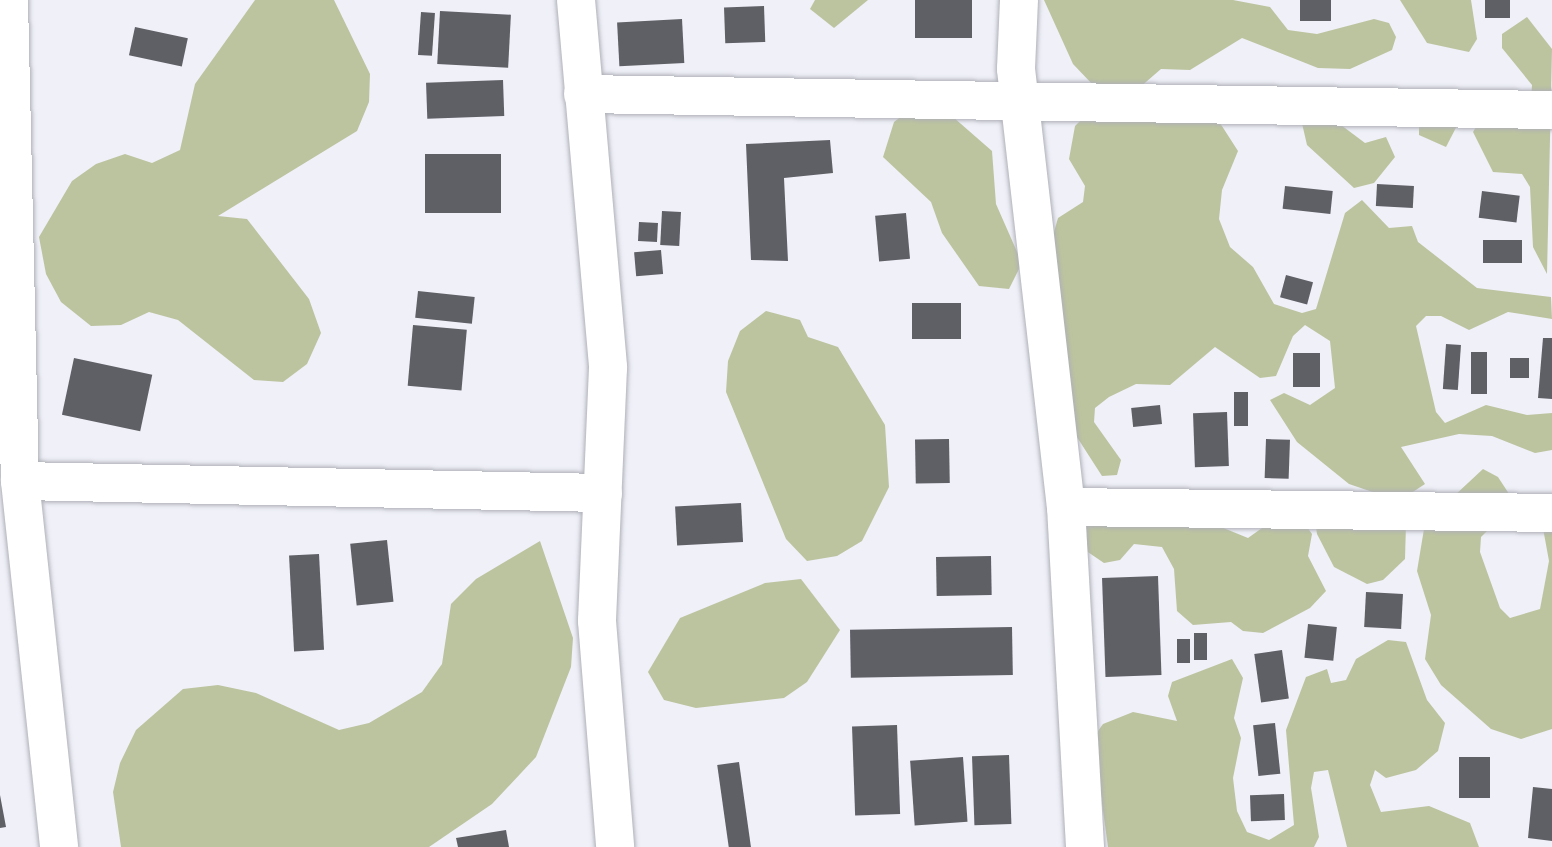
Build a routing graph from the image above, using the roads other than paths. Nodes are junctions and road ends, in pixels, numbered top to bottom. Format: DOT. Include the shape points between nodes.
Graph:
graph roads {
  1 [pos="9,0"];
  2 [pos="576,0"];
  3 [pos="1019,0"];
  4 [pos="583,94"];
  5 [pos="1020,104"];
  6 [pos="1552,110"];
  7 [pos="20,481"];
  8 [pos="603,493"];
  9 [pos="1066,507"];
  10 [pos="1552,513"];
  11 [pos="59,847"];
  12 [pos="615,847"];
  13 [pos="1085,847"];
  1 -- 7 [label="street"];
  2 -- 4 [label="street"];
  3 -- 5 [label="street"];
  4 -- 5 [label="street"];
  4 -- 8 [label="street" via="608,368"];
  5 -- 6 [label="street"];
  5 -- 9 [label="street"];
  7 -- 8 [label="street"];
  7 -- 11 [label="street"];
  8 -- 12 [label="street" via="597,621"];
  9 -- 10 [label="street"];
  9 -- 13 [label="street"];
}
